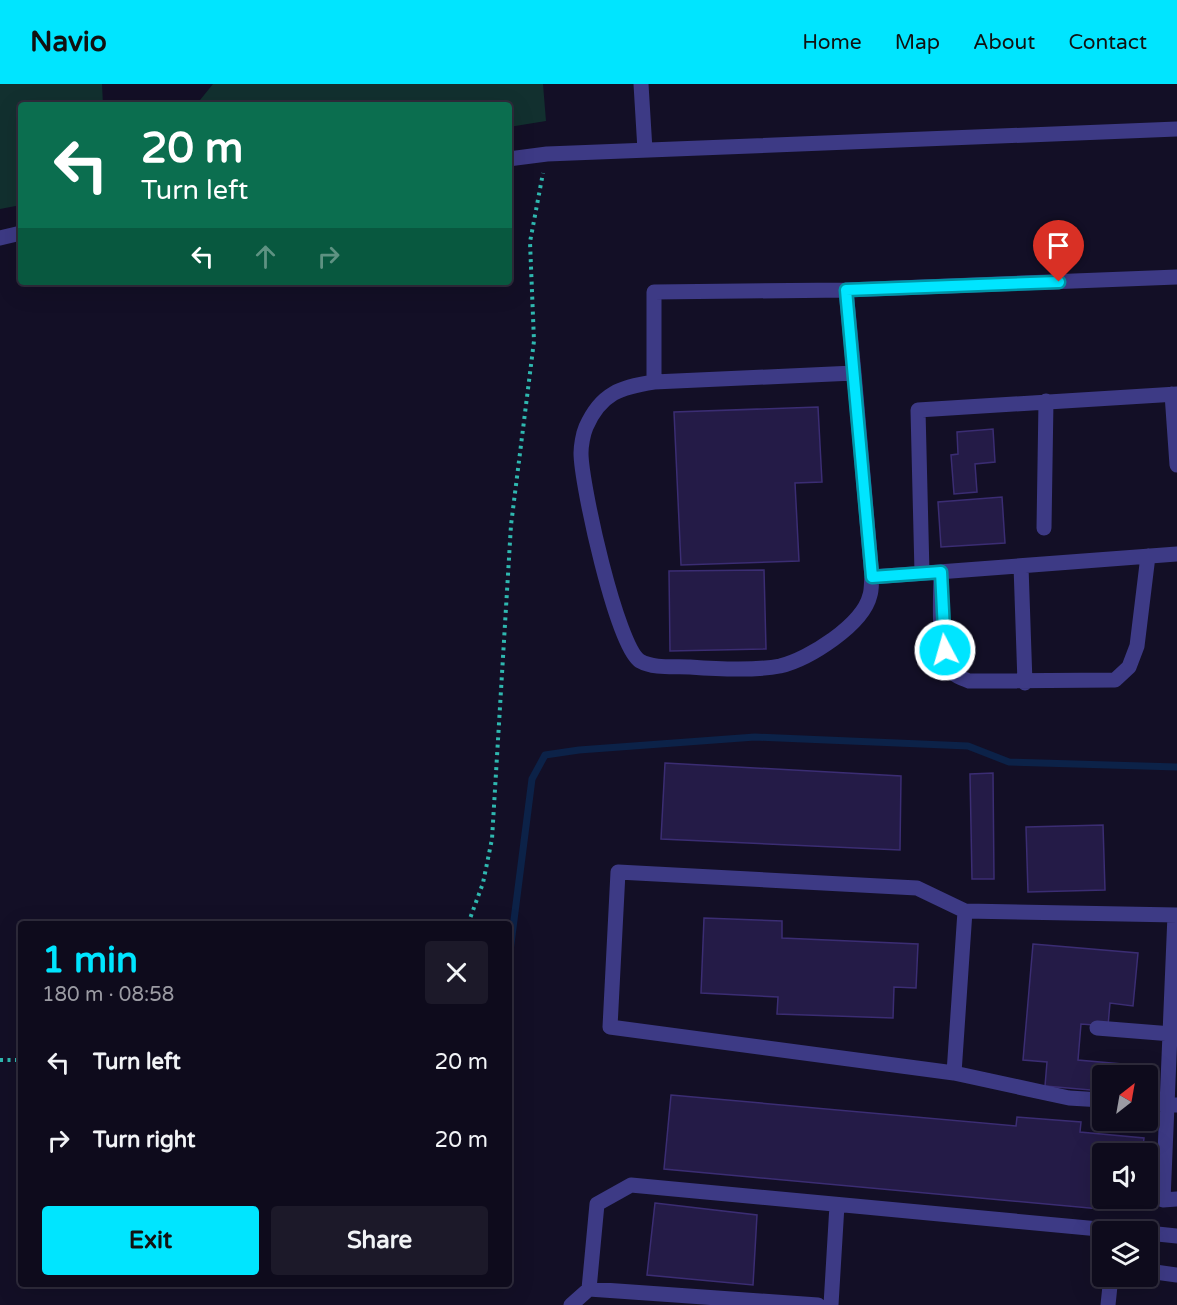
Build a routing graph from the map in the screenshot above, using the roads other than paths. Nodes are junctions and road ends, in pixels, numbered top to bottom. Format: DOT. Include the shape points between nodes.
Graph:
graph roads {
  1 [pos="641,84"];
  2 [pos="1177,129"];
  3 [pos="645,150"];
  4 [pos="512,158"];
  5 [pos="18,234"];
  6 [pos="0,238"];
  7 [pos="1177,277"];
  8 [pos="846,290"];
  9 [pos="854,373"];
  10 [pos="654,382"];
  11 [pos="1174,394"];
  12 [pos="1046,401"];
  13 [pos="1177,465"];
  14 [pos="1044,528"];
  15 [pos="1177,554"];
  16 [pos="1148,556"];
  17 [pos="1021,566"];
  18 [pos="941,572"];
  19 [pos="922,573"];
  20 [pos="872,577"];
  21 [pos="1025,682"];
  22 [pos="965,911"];
  23 [pos="1176,915"];
  24 [pos="1097,1028"];
  25 [pos="1172,1034"];
  26 [pos="954,1073"];
  27 [pos="1092,1099"];
  28 [pos="1158,1103"];
  29 [pos="1173,1104"];
  30 [pos="1177,1200"];
  31 [pos="837,1205"];
  32 [pos="1092,1228"];
  33 [pos="1158,1234"];
  34 [pos="1177,1236"];
  35 [pos="1158,1272"];
  36 [pos="1177,1275"];
  37 [pos="1109,1287"];
  38 [pos="589,1289"];
  39 [pos="571,1305"];
  40 [pos="818,1305"];
  41 [pos="831,1305"];
  42 [pos="1108,1305"];
  1 -- 3 [label="lane"];
  2 -- 3 [label="lane"];
  3 -- 4 [label="lane"];
  5 -- 6 [label="lane"];
  7 -- 8 [label="lane"];
  8 -- 9 [label="lane"];
  8 -- 10 [label="lane" via="654,292"];
  9 -- 10 [label="lane"];
  9 -- 20 [label="lane"];
  10 -- 20 [label="lane" via="623,387 611,394 586,428 581,453 605,578 628,648 639,660 652,665 712,669 781,666 820,649 842,633 864,609"];
  11 -- 12 [label="lane"];
  11 -- 13 [label="lane"];
  12 -- 14 [label="lane"];
  12 -- 19 [label="lane" via="918,410"];
  15 -- 16 [label="lane"];
  16 -- 17 [label="lane"];
  16 -- 21 [label="lane" via="1137,646 1129,667 1115,680"];
  17 -- 18 [label="lane"];
  17 -- 21 [label="lane"];
  18 -- 19 [label="lane"];
  18 -- 21 [label="lane" via="942,636 947,663 955,675 969,681"];
  19 -- 20 [label="lane"];
  22 -- 23 [label="lane"];
  22 -- 26 [label="lane"];
  22 -- 26 [label="lane" via="917,888 618,873 610,1027"];
  23 -- 25 [label="lane"];
  24 -- 25 [label="lane"];
  25 -- 29 [label="lane"];
  26 -- 27 [label="lane"];
  28 -- 29 [label="lane"];
  29 -- 30 [label="lane" via="1163,1200"];
  31 -- 32 [label="lane"];
  31 -- 38 [label="lane" via="631,1185 597,1204"];
  31 -- 41 [label="lane"];
  33 -- 34 [label="lane"];
  35 -- 36 [label="lane"];
  37 -- 42 [label="lane"];
  38 -- 39 [label="lane"];
  38 -- 40 [label="lane"];
}
